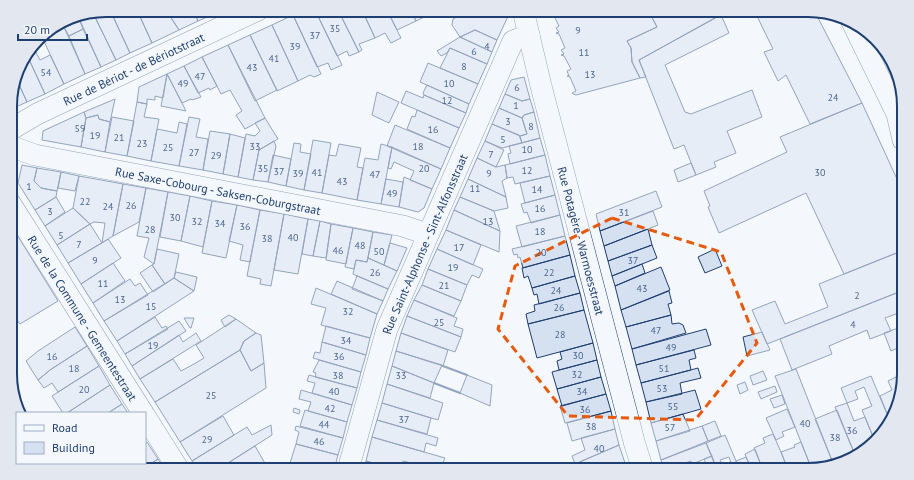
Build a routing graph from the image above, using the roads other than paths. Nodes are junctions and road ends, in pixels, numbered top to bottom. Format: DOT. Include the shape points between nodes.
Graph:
graph roads {
  1 [pos="243,17"];
  2 [pos="525,17"];
  3 [pos="857,32"];
  4 [pos="529,35"];
  5 [pos="897,112"];
  6 [pos="17,126"];
  7 [pos="17,149"];
  8 [pos="17,213"];
  9 [pos="427,234"];
  10 [pos="142,412"];
  11 [pos="146,418"];
  12 [pos="175,463"];
  13 [pos="350,463"];
  14 [pos="641,463"];
  1 -- 6 [label="street, Rue de Bériot - de Bériotstraat" via="37,114"];
  2 -- 4 [label="street, Rue Potagère - Warmoesstraat"];
  3 -- 5 [label="street"];
  4 -- 9 [label="street, Rue Saint-Alphonse - Sint-Alfonsstraat" via="512,41"];
  4 -- 14 [label="street, Rue Potagère - Warmoesstraat"];
  7 -- 9 [label="street, Rue Saxe-Cobourg - Saksen-Coburgstraat" via="35,155 404,226"];
  8 -- 10 [label="street, Rue de la Commune - Gemeentestraat"];
  9 -- 13 [label="street, Rue Saint-Alphonse - Sint-Alfonsstraat" via="387,329"];
  11 -- 12 [label="street"];
}
